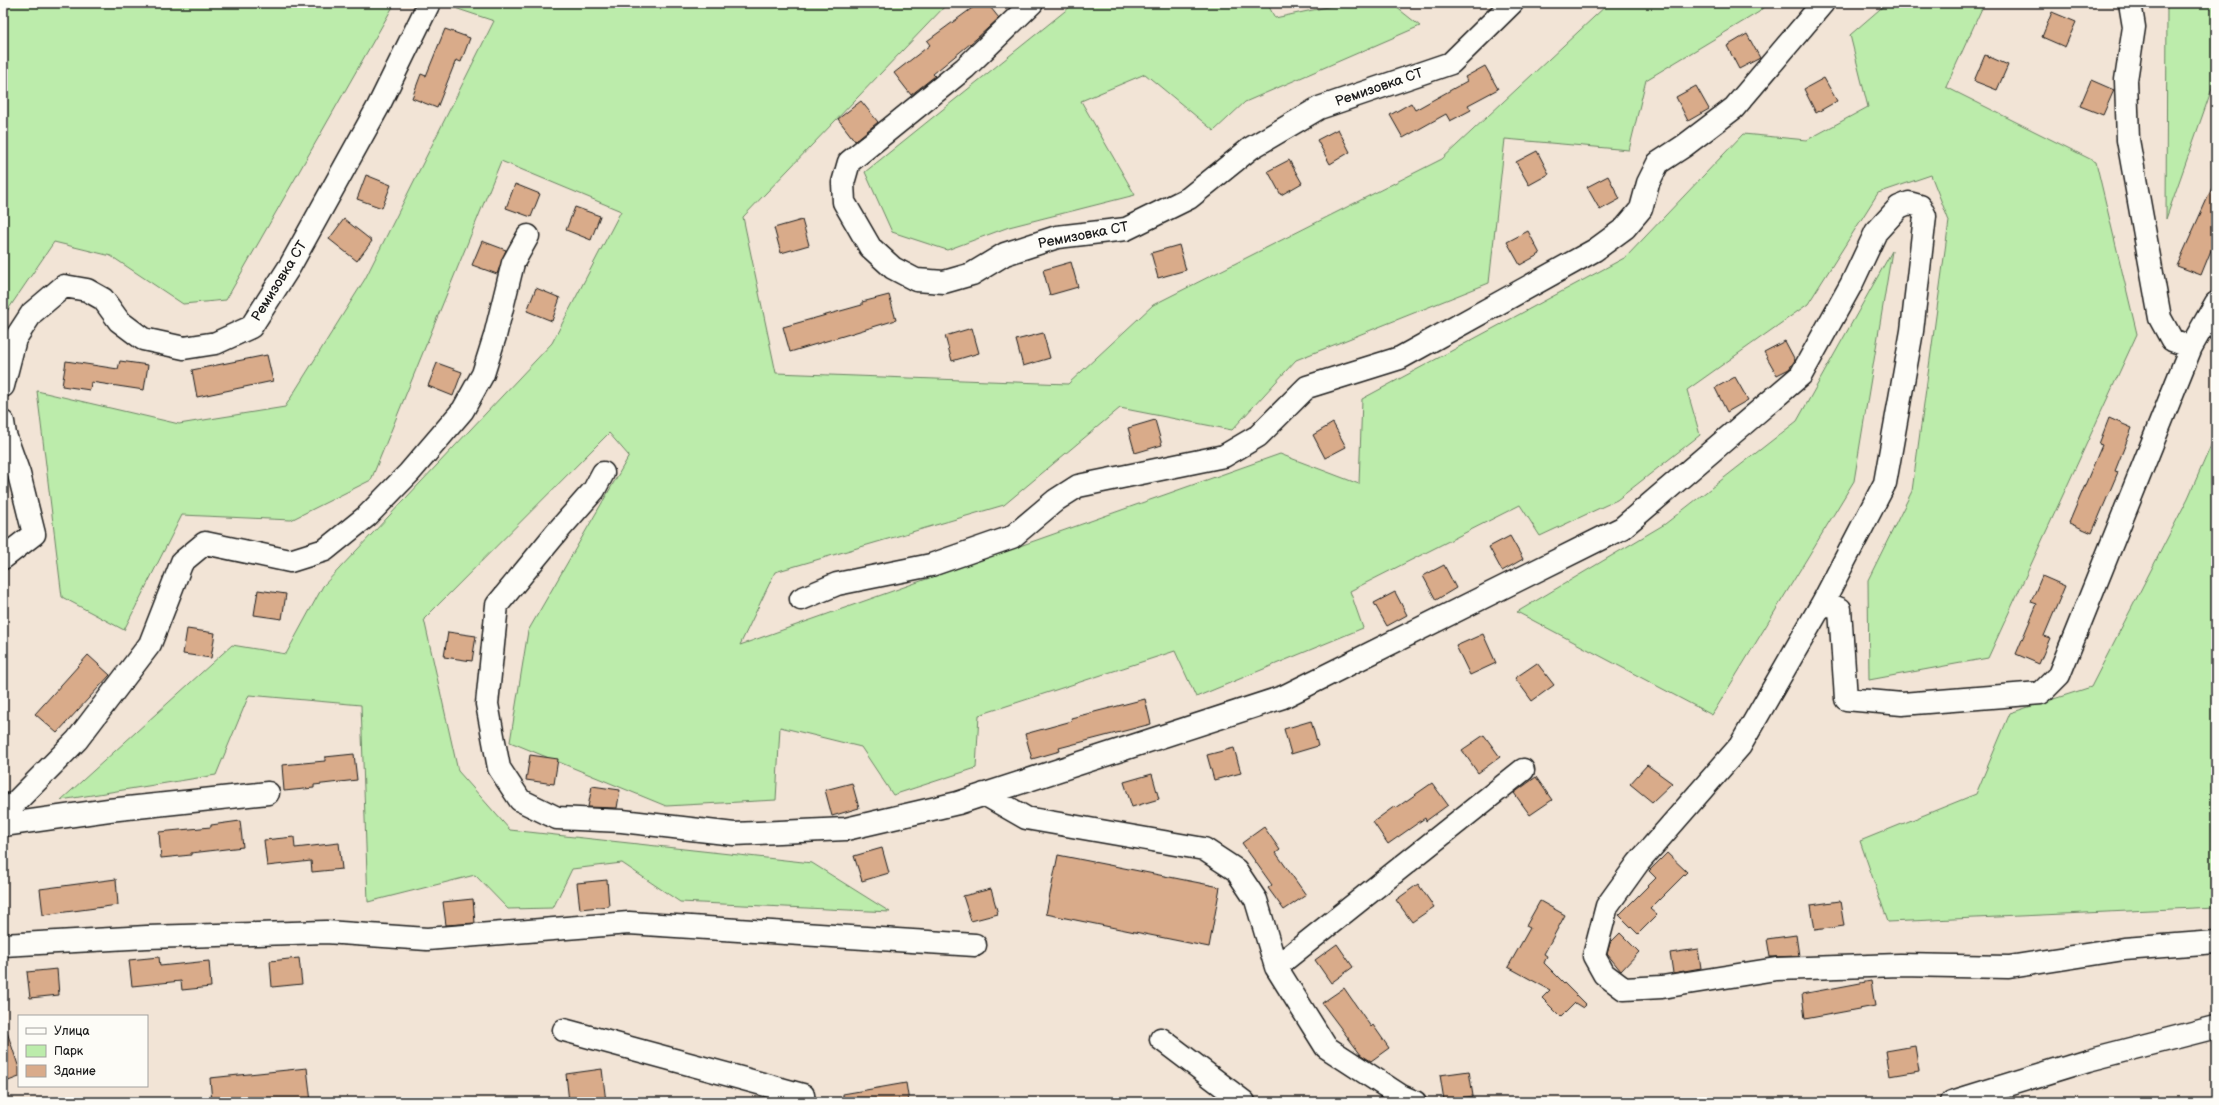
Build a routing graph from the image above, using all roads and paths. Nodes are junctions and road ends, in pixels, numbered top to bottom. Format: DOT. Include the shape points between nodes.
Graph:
graph roads {
  1 [pos="429,3"];
  2 [pos="1032,3"];
  3 [pos="1512,3"];
  4 [pos="1823,3"];
  5 [pos="2130,3"];
  6 [pos="528,236"];
  7 [pos="2216,303"];
  8 [pos="2191,347"];
  9 [pos="3,386"];
  10 [pos="3,422"];
  11 [pos="603,473"];
  12 [pos="3,558"];
  13 [pos="801,599"];
  14 [pos="1824,602"];
  15 [pos="1522,770"];
  16 [pos="268,793"];
  17 [pos="984,794"];
  18 [pos="3,815"];
  19 [pos="3,825"];
  20 [pos="2216,942"];
  21 [pos="3,945"];
  22 [pos="975,945"];
  23 [pos="1276,967"];
  24 [pos="2216,1027"];
  25 [pos="564,1030"];
  26 [pos="1161,1040"];
  27 [pos="804,1102"];
  28 [pos="1244,1102"];
  29 [pos="1415,1102"];
  30 [pos="1952,1102"];
  1 -- 9 [label="street, Ремизовка СТ" via="378,107 305,238 251,327 216,343 184,348 143,339 119,321 103,299 86,290 64,286 32,313 14,339"];
  2 -- 3 [label="street, Ремизовка СТ" via="965,68 849,162 843,184 844,202 870,246 893,268 916,280 944,282 972,274 1005,254 1057,238 1126,229 1189,198 1251,148 1319,108 1450,63"];
  4 -- 13 [label="street" via="1734,108 1658,163 1648,183 1640,209 1625,228 1595,250 1400,358 1307,387 1258,436 1224,456 1078,486 1056,500 1012,537 932,565 837,584"];
  5 -- 8 [label="street" via="2134,27 2126,80 2128,140 2160,318 2172,340"];
  6 -- 18 [label="street" via="513,263 495,336 482,374 463,410 409,473 367,516 325,550 290,561 205,543 182,562 150,644 77,740"];
  7 -- 8 [label="street"];
  8 -- 14 [label="street" via="2059,674 2041,693 1902,704 1846,699 1840,609"];
  10 -- 12 [label="street" via="34,534"];
  11 -- 17 [label="street" via="594,490 497,605 486,704 499,768 520,800 557,818 622,821 734,834 846,829 958,803"];
  14 -- 17 [label="street" via="1885,483 1912,331 1925,216 1920,206 1910,203 1899,207 1876,232 1852,283 1801,375 1622,528 1283,697"];
  14 -- 20 [label="street" via="1740,746 1638,863 1607,906 1594,956 1604,974 1624,989 1662,987 1776,968 1900,964 2009,967 2124,949"];
  15 -- 23 [label="street"];
  16 -- 19 [label="street" via="109,810"];
  17 -- 23 [label="street" via="1026,818 1204,849 1236,870 1256,900"];
  21 -- 22 [label="street" via="147,937 326,932 427,939 629,924"];
  23 -- 29 [label="street" via="1326,1047 1401,1096"];
  24 -- 30 [label="street" via="2088,1060"];
  25 -- 27 [label="street" via="803,1095"];
  26 -- 28 [label="street"];
}
